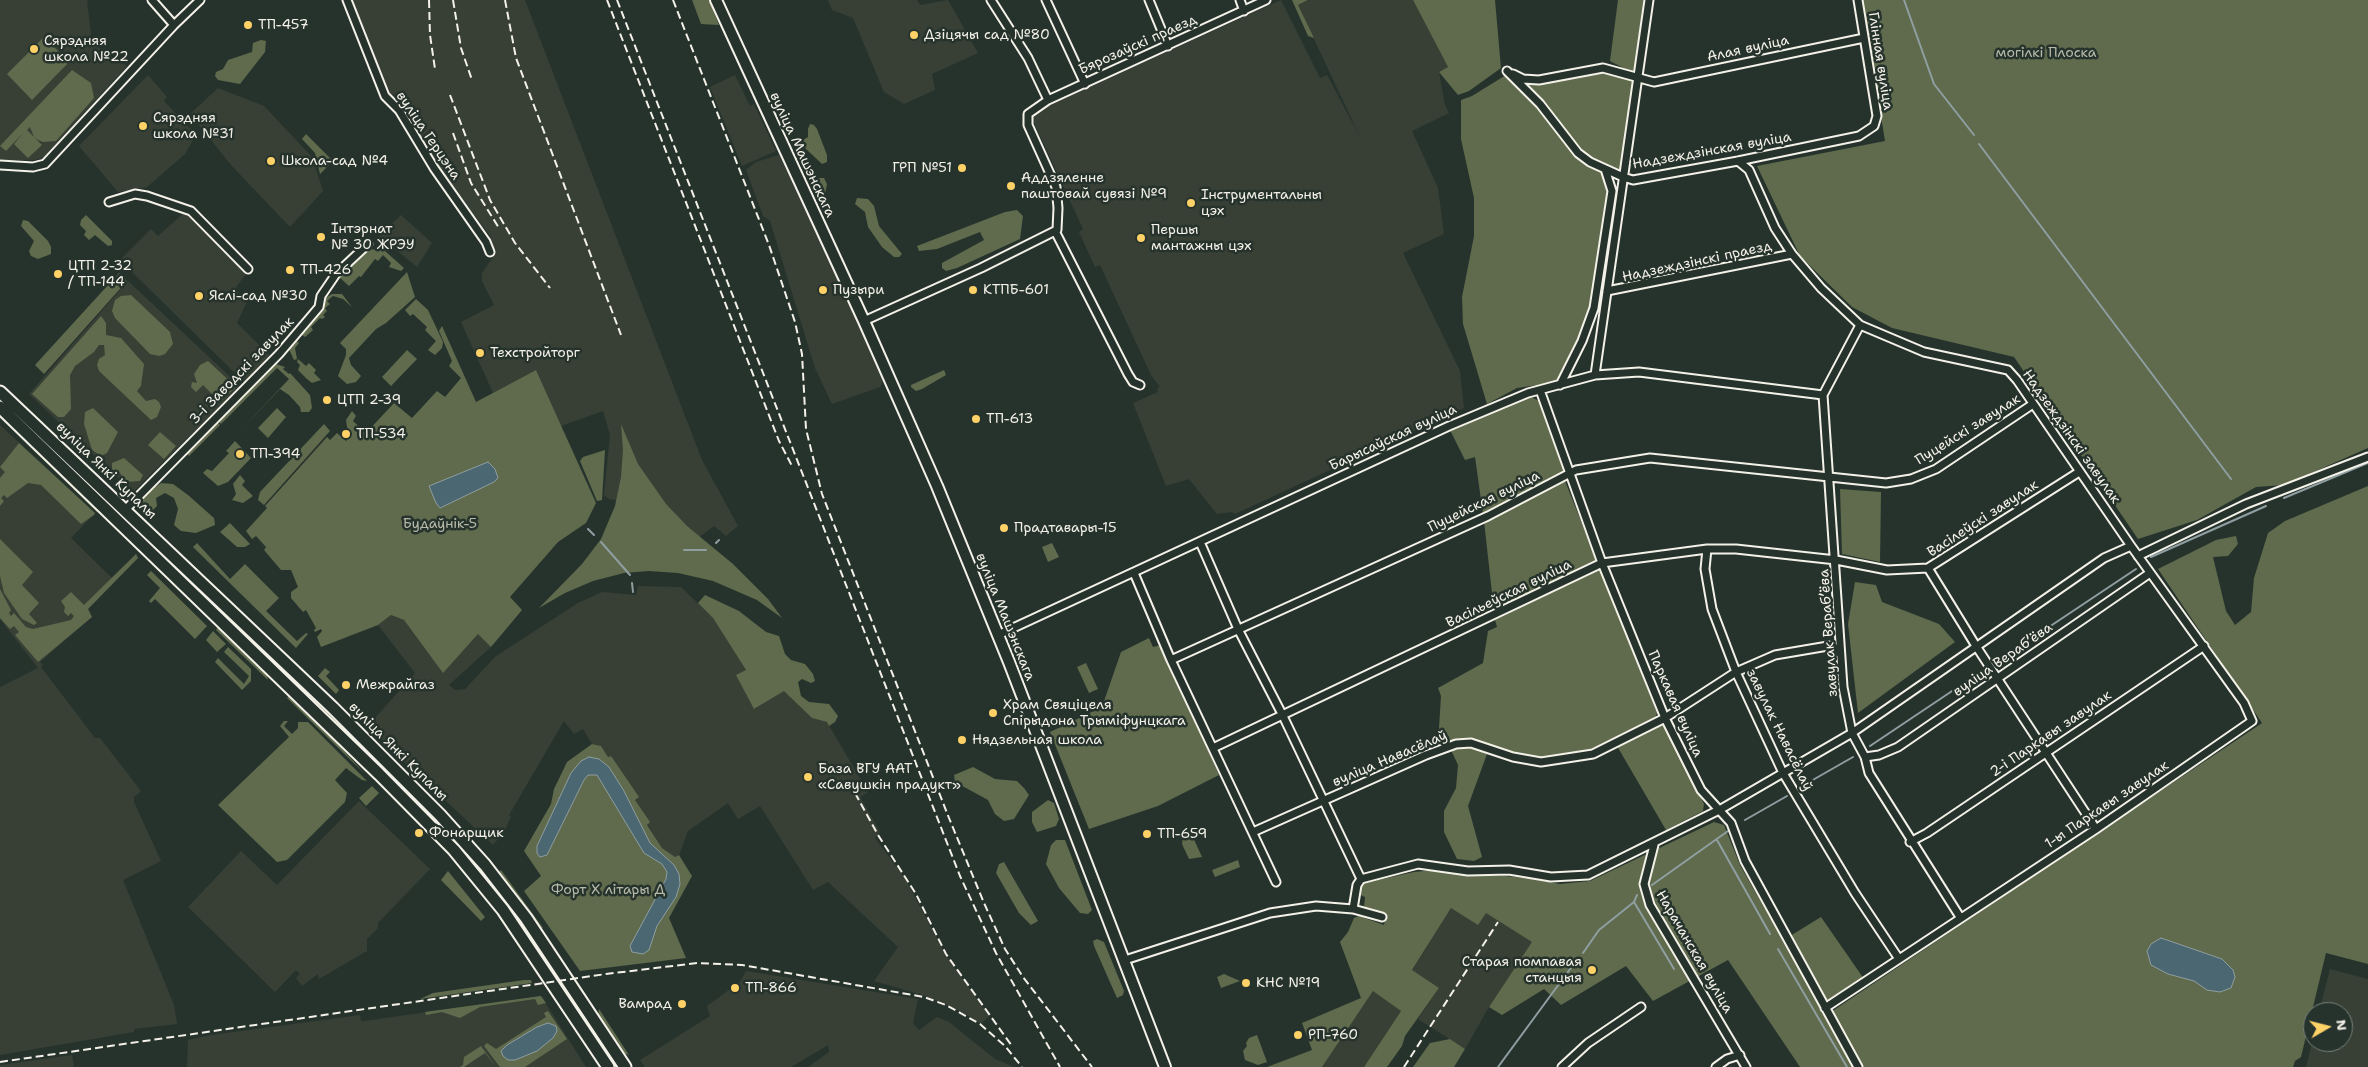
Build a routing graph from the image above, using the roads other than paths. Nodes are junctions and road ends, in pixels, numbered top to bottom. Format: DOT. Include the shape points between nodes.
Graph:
graph roads {
  1 [pos="152,0"];
  2 [pos="200,0"];
  3 [pos="347,0"];
  4 [pos="716,0"];
  5 [pos="991,0"];
  6 [pos="1046,0"];
  7 [pos="1149,0"];
  8 [pos="1240,0"];
  9 [pos="1266,0"];
  10 [pos="1649,0"];
  11 [pos="1858,0"];
  12 [pos="1244,10"];
  13 [pos="174,25"];
  14 [pos="1864,38"];
  15 [pos="1168,46"];
  16 [pos="1638,78"];
  17 [pos="1085,84"];
  18 [pos="1048,100"];
  19 [pos="1874,126"];
  20 [pos="1755,157"];
  21 [pos="1738,160"];
  22 [pos="0,165"];
  23 [pos="1605,169"];
  24 [pos="1749,170"];
  25 [pos="1623,177"];
  26 [pos="109,202"];
  27 [pos="1055,231"];
  28 [pos="368,244"];
  29 [pos="490,252"];
  30 [pos="1792,254"];
  31 [pos="248,269"];
  32 [pos="1607,292"];
  33 [pos="864,321"];
  34 [pos="1860,325"];
  35 [pos="1595,375"];
  36 [pos="1140,385"];
  37 [pos="1560,385"];
  38 [pos="1540,390"];
  39 [pos="0,392"];
  40 [pos="1823,395"];
  41 [pos="2033,404"];
  42 [pos="0,407"];
  43 [pos="2368,457"];
  44 [pos="2079,472"];
  45 [pos="1570,473"];
  46 [pos="1828,476"];
  47 [pos="126,509"];
  48 [pos="1200,542"];
  49 [pos="162,546"];
  50 [pos="2131,546"];
  51 [pos="1706,549"];
  52 [pos="153,555"];
  53 [pos="2138,556"];
  54 [pos="1836,560"];
  55 [pos="1602,563"];
  56 [pos="1928,568"];
  57 [pos="1134,573"];
  58 [pos="2150,573"];
  59 [pos="1238,629"];
  60 [pos="998,635"];
  61 [pos="1976,646"];
  62 [pos="2204,646"];
  63 [pos="1840,654"];
  64 [pos="1171,660"];
  65 [pos="1736,672"];
  66 [pos="1998,678"];
  67 [pos="1283,716"];
  68 [pos="1665,718"];
  69 [pos="1852,733"];
  70 [pos="1213,748"];
  71 [pos="2045,753"];
  72 [pos="1866,757"];
  73 [pos="1783,773"];
  74 [pos="1323,800"];
  75 [pos="1721,809"];
  76 [pos="2096,829"];
  77 [pos="1253,832"];
  78 [pos="1910,842"];
  79 [pos="1654,845"];
  80 [pos="485,865"];
  81 [pos="475,874"];
  82 [pos="1361,879"];
  83 [pos="1276,882"];
  84 [pos="1352,910"];
  85 [pos="1382,917"];
  86 [pos="1960,917"];
  87 [pos="1899,959"];
  88 [pos="1124,960"];
  89 [pos="1641,1007"];
  90 [pos="1825,1008"];
  91 [pos="1740,1055"];
  92 [pos="608,1067"];
  93 [pos="624,1067"];
  94 [pos="1165,1067"];
  95 [pos="1562,1067"];
  96 [pos="1716,1067"];
  97 [pos="1746,1067"];
  98 [pos="1858,1067"];
  1 -- 13 [label="street"];
  2 -- 13 [label="street"];
  3 -- 29 [label="street, вуліца Герцэна" via="385,96 399,110"];
  4 -- 33 [label="main road, вуліца Машэнскага"];
  5 -- 18 [label="street" via="1028,58"];
  6 -- 17 [label="street"];
  7 -- 15 [label="street"];
  8 -- 12 [label="street"];
  9 -- 12 [label="street, Бярозаўскі праезд"];
  10 -- 16 [label="street"];
  11 -- 14 [label="street, Глінная вуліца"];
  12 -- 15 [label="street, Бярозаўскі праезд"];
  13 -- 22 [label="street" via="45,164 33,167"];
  14 -- 16 [label="street, Алая вуліца" via="1654,82"];
  14 -- 19 [label="street, Глінная вуліца" via="1877,116"];
  15 -- 17 [label="street, Бярозаўскі праезд"];
  16 -- 23 [label="street, Алая вуліца" via="1603,68 1539,80 1523,79 1507,71 1540,104 1578,153"];
  16 -- 25 [label="street"];
  17 -- 18 [label="street, Бярозаўскі праезд"];
  18 -- 27 [label="street, Бярозаўскі праезд" via="1028,114 1027,119 1056,187"];
  19 -- 20 [label="street, Надзеждзінская вуліца" via="1859,136"];
  20 -- 21 [label="street, Надзеждзінская вуліца"];
  20 -- 24 [label="street"];
  21 -- 24 [label="street, Надзеждзінскі завулак"];
  21 -- 25 [label="street, Надзеждзінская вуліца" via="1633,180"];
  23 -- 25 [label="street"];
  23 -- 37 [label="street" via="1612,191 1594,308"];
  24 -- 30 [label="street, Надзеждзінскі завулак"];
  25 -- 32 [label="street"];
  26 -- 31 [label="street" via="135,194 191,211"];
  27 -- 33 [label="street"];
  27 -- 36 [label="street" via="1128,374 1133,382"];
  28 -- 47 [label="street, 3-і Заводскі завулак" via="336,274 321,296 319,307 279,354"];
  30 -- 32 [label="street, Надзеждзінскі праезд"];
  30 -- 34 [label="street, Надзеждзінскі завулак" via="1821,288"];
  32 -- 35 [label="street"];
  33 -- 60 [label="main road, вуліца Машэнскага"];
  34 -- 40 [label="street"];
  34 -- 41 [label="street, Надзеждзінскі завулак" via="1924,352 2008,370"];
  35 -- 37 [label="street, Барысаўская вуліца"];
  35 -- 40 [label="street, Барысаўская вуліца" via="1639,372"];
  37 -- 38 [label="street, Барысаўская вуліца"];
  38 -- 45 [label="street, Паркавая вуліца"];
  38 -- 48 [label="street, Барысаўская вуліца" via="1456,422"];
  39 -- 47 [label="main road, вуліца Янкі Купалы"];
  40 -- 46 [label="street, завулак Верабʼёва"];
  41 -- 44 [label="street, Надзеждзінскі завулак"];
  41 -- 46 [label="street, Пуцейскі завулак" via="1936,469 1911,480 1886,483"];
  42 -- 52 [label="main road, вуліца Янкі Купалы"];
  43 -- 53 [label="street" via="2246,504"];
  44 -- 50 [label="street, Надзеждзінскі завулак"];
  44 -- 56 [label="street, Васілеўскі завулак"];
  45 -- 46 [label="street, Пуцейская вуліца" via="1650,458"];
  45 -- 55 [label="street, Паркавая вуліца"];
  45 -- 59 [label="street, Пуцейская вуліца" via="1488,516"];
  46 -- 54 [label="street, завулак Верабʼёва"];
  47 -- 49 [label="main road, вуліца Янкі Купалы"];
  48 -- 57 [label="street, Барысаўская вуліца"];
  48 -- 59 [label="street"];
  49 -- 52 [label="main road"];
  49 -- 80 [label="main road, вуліца Янкі Купалы" via="335,711 440,815"];
  50 -- 53 [label="street, Надзеждзінскі завулак"];
  50 -- 61 [label="street, вуліца Верабʼёва" via="2104,558"];
  51 -- 54 [label="street, Васільеўская вуліца" via="1736,549"];
  51 -- 55 [label="street, Васільеўская вуліца"];
  51 -- 65 [label="street, завулак Навасёлаў" via="1704,569 1712,609"];
  52 -- 81 [label="main road, вуліца Янкі Купалы" via="379,774"];
  53 -- 58 [label="street, 1-ы Паркавы завулак"];
  54 -- 56 [label="street, Васілеўскі завулак" via="1887,570"];
  54 -- 63 [label="street, завулак Верабʼёва"];
  55 -- 67 [label="street, Васільеўская вуліца"];
  55 -- 68 [label="street, Паркавая вуліца"];
  56 -- 61 [label="street"];
  57 -- 60 [label="street, Барысаўская вуліца"];
  57 -- 64 [label="street"];
  58 -- 62 [label="street, 1-ы Паркавы завулак"];
  58 -- 66 [label="street, вуліца Верабʼёва"];
  59 -- 64 [label="street, Пуцейская вуліца"];
  59 -- 67 [label="street"];
  60 -- 88 [label="main road, вуліца Машэнскага"];
  61 -- 66 [label="street"];
  61 -- 69 [label="street, вуліца Верабʼёва"];
  62 -- 71 [label="street, 2-і Паркавы завулак"];
  62 -- 76 [label="street, 1-ы Паркавы завулак" via="2244,703 2252,721"];
  63 -- 65 [label="street, вуліца Навасёлаў" via="1834,647 1821,646 1775,655"];
  63 -- 69 [label="street, завулак Верабʼёва"];
  64 -- 70 [label="street"];
  65 -- 68 [label="street, вуліца Навасёлаў"];
  65 -- 73 [label="street, завулак Навасёлаў"];
  66 -- 71 [label="street"];
  66 -- 72 [label="street, вуліца Верабʼёва" via="1898,747"];
  67 -- 70 [label="street, Васільеўская вуліца"];
  67 -- 74 [label="street"];
  68 -- 74 [label="street, вуліца Навасёлаў" via="1608,748 1570,759 1541,762 1513,757 1472,743 1456,744"];
  68 -- 75 [label="street, Паркавая вуліца" via="1701,790"];
  69 -- 72 [label="street, завулак Верабʼёва"];
  69 -- 73 [label="street, вуліца Верабʼёва"];
  70 -- 77 [label="street"];
  71 -- 76 [label="street"];
  71 -- 78 [label="street, 2-і Паркавы завулак"];
  72 -- 78 [label="street, завулак Верабʼёва" via="1869,772"];
  73 -- 75 [label="street, вуліца Верабʼёва"];
  73 -- 87 [label="street, завулак Навасёлаў"];
  74 -- 77 [label="street, вуліца Навасёлаў"];
  74 -- 82 [label="street"];
  75 -- 79 [label="street, вуліца Верабʼёва"];
  75 -- 90 [label="street, Паркавая вуліца" via="1731,823 1745,862"];
  76 -- 86 [label="street, 1-ы Паркавы завулак"];
  77 -- 83 [label="street"];
  78 -- 86 [label="street, завулак Верабʼёва"];
  79 -- 82 [label="street, вуліца Верабʼёва" via="1588,876 1551,877 1509,870 1468,870 1418,864"];
  79 -- 91 [label="street, Нарачанская вуліца" via="1644,884 1650,906"];
  80 -- 81 [label="main road"];
  80 -- 93 [label="main road, вуліца Янкі Купалы" via="541,939"];
  81 -- 92 [label="main road, вуліца Янкі Купалы" via="538,960"];
  82 -- 84 [label="street" via="1356,885"];
  84 -- 85 [label="street"];
  84 -- 88 [label="street" via="1316,906 1270,913"];
  86 -- 87 [label="street, 1-ы Паркавы завулак"];
  87 -- 90 [label="street, 1-ы Паркавы завулак"];
  88 -- 94 [label="main road, вуліца Машэнскага"];
  89 -- 95 [label="street" via="1588,1043"];
  90 -- 98 [label="street, Паркавая вуліца"];
  91 -- 96 [label="street"];
  91 -- 97 [label="street, Нарачанская вуліца"];
}
